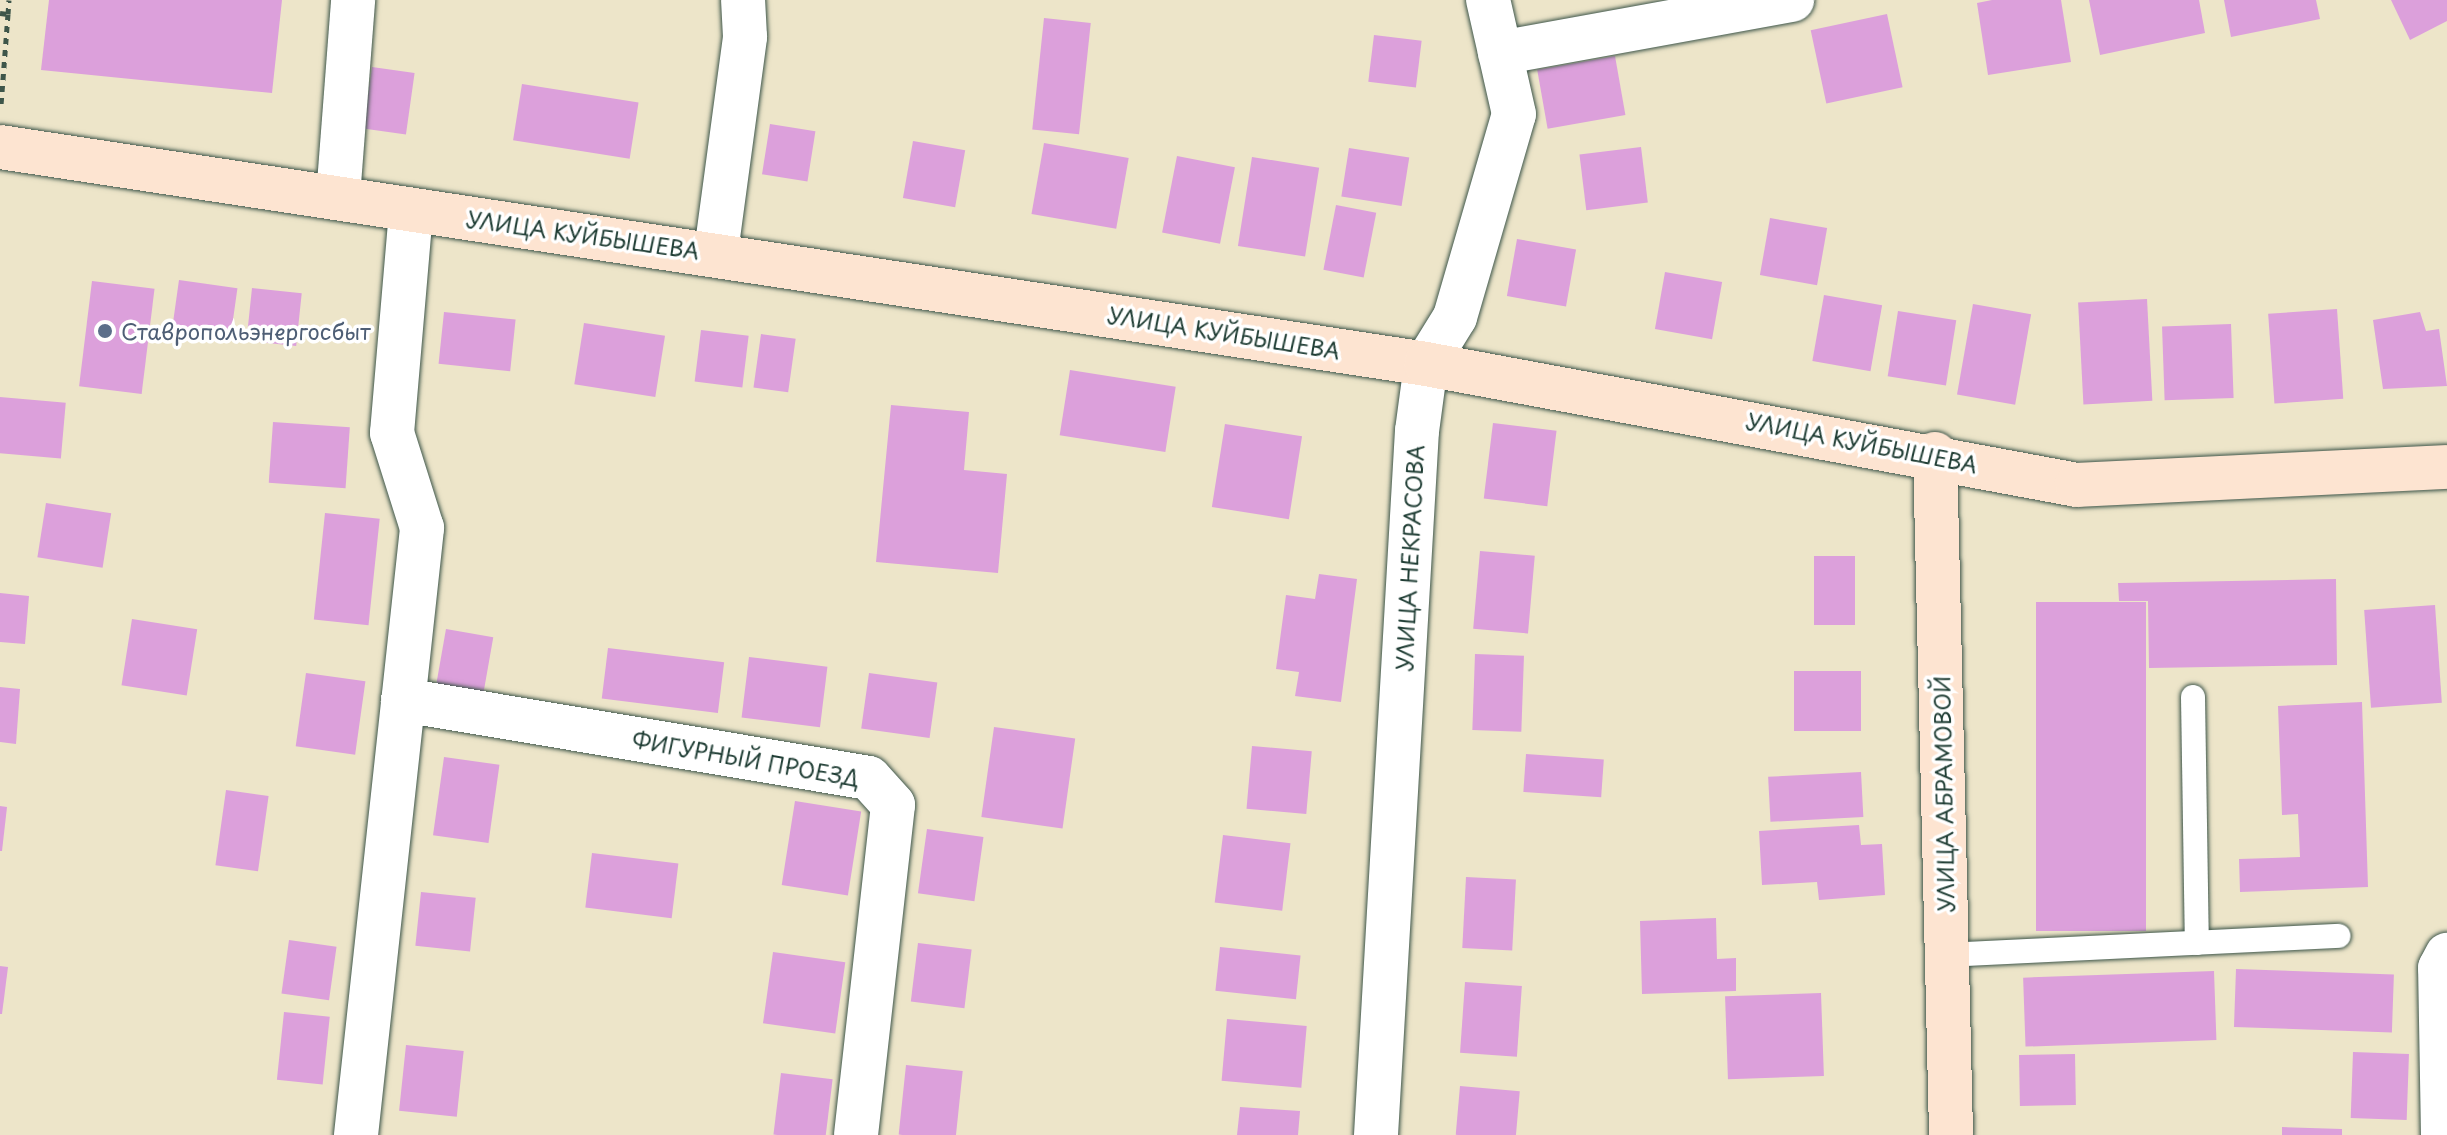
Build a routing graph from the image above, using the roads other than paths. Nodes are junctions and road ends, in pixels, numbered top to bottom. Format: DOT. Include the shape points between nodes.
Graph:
graph roads {
  1 [pos="353,0"];
  2 [pos="743,0"];
  3 [pos="1488,0"];
  4 [pos="1792,0"];
  5 [pos="1500,53"];
  6 [pos="0,147"];
  7 [pos="338,197"];
  8 [pos="411,210"];
  9 [pos="716,252"];
  10 [pos="1426,364"];
  11 [pos="1935,454"];
  12 [pos="2447,467"];
  13 [pos="2193,697"];
  14 [pos="403,700"];
  15 [pos="2339,936"];
  16 [pos="2197,943"];
  17 [pos="1947,955"];
  18 [pos="2447,955"];
  19 [pos="356,1135"];
  20 [pos="856,1135"];
  21 [pos="1376,1135"];
  22 [pos="1951,1135"];
  23 [pos="2443,1135"];
  1 -- 7 [label="street"];
  2 -- 9 [label="street" via="745,37"];
  3 -- 5 [label="street, УЛИЦА НЕКРАСОВА"];
  4 -- 5 [label="street"];
  5 -- 10 [label="street, УЛИЦА НЕКРАСОВА" via="1514,114 1455,317"];
  6 -- 7 [label="street, УЛИЦА КУЙБЫШЕВА"];
  7 -- 8 [label="street, УЛИЦА КУЙБЫШЕВА"];
  8 -- 9 [label="street, УЛИЦА КУЙБЫШЕВА"];
  8 -- 14 [label="street" via="392,433 422,528"];
  9 -- 10 [label="street, УЛИЦА КУЙБЫШЕВА"];
  10 -- 11 [label="street, УЛИЦА КУЙБЫШЕВА"];
  10 -- 21 [label="street, УЛИЦА НЕКРАСОВА"];
  11 -- 12 [label="street, УЛИЦА КУЙБЫШЕВА" via="2077,485"];
  11 -- 17 [label="street, УЛИЦА АБРАМОВОЙ"];
  13 -- 16 [label="lane"];
  14 -- 19 [label="street"];
  14 -- 20 [label="street, ФИГУРНЫЙ ПРОЕЗД" via="869,778 893,805"];
  15 -- 16 [label="lane"];
  16 -- 17 [label="lane"];
  17 -- 22 [label="street, УЛИЦА АБРАМОВОЙ"];
  18 -- 23 [label="street" via="2440,968"];
}
